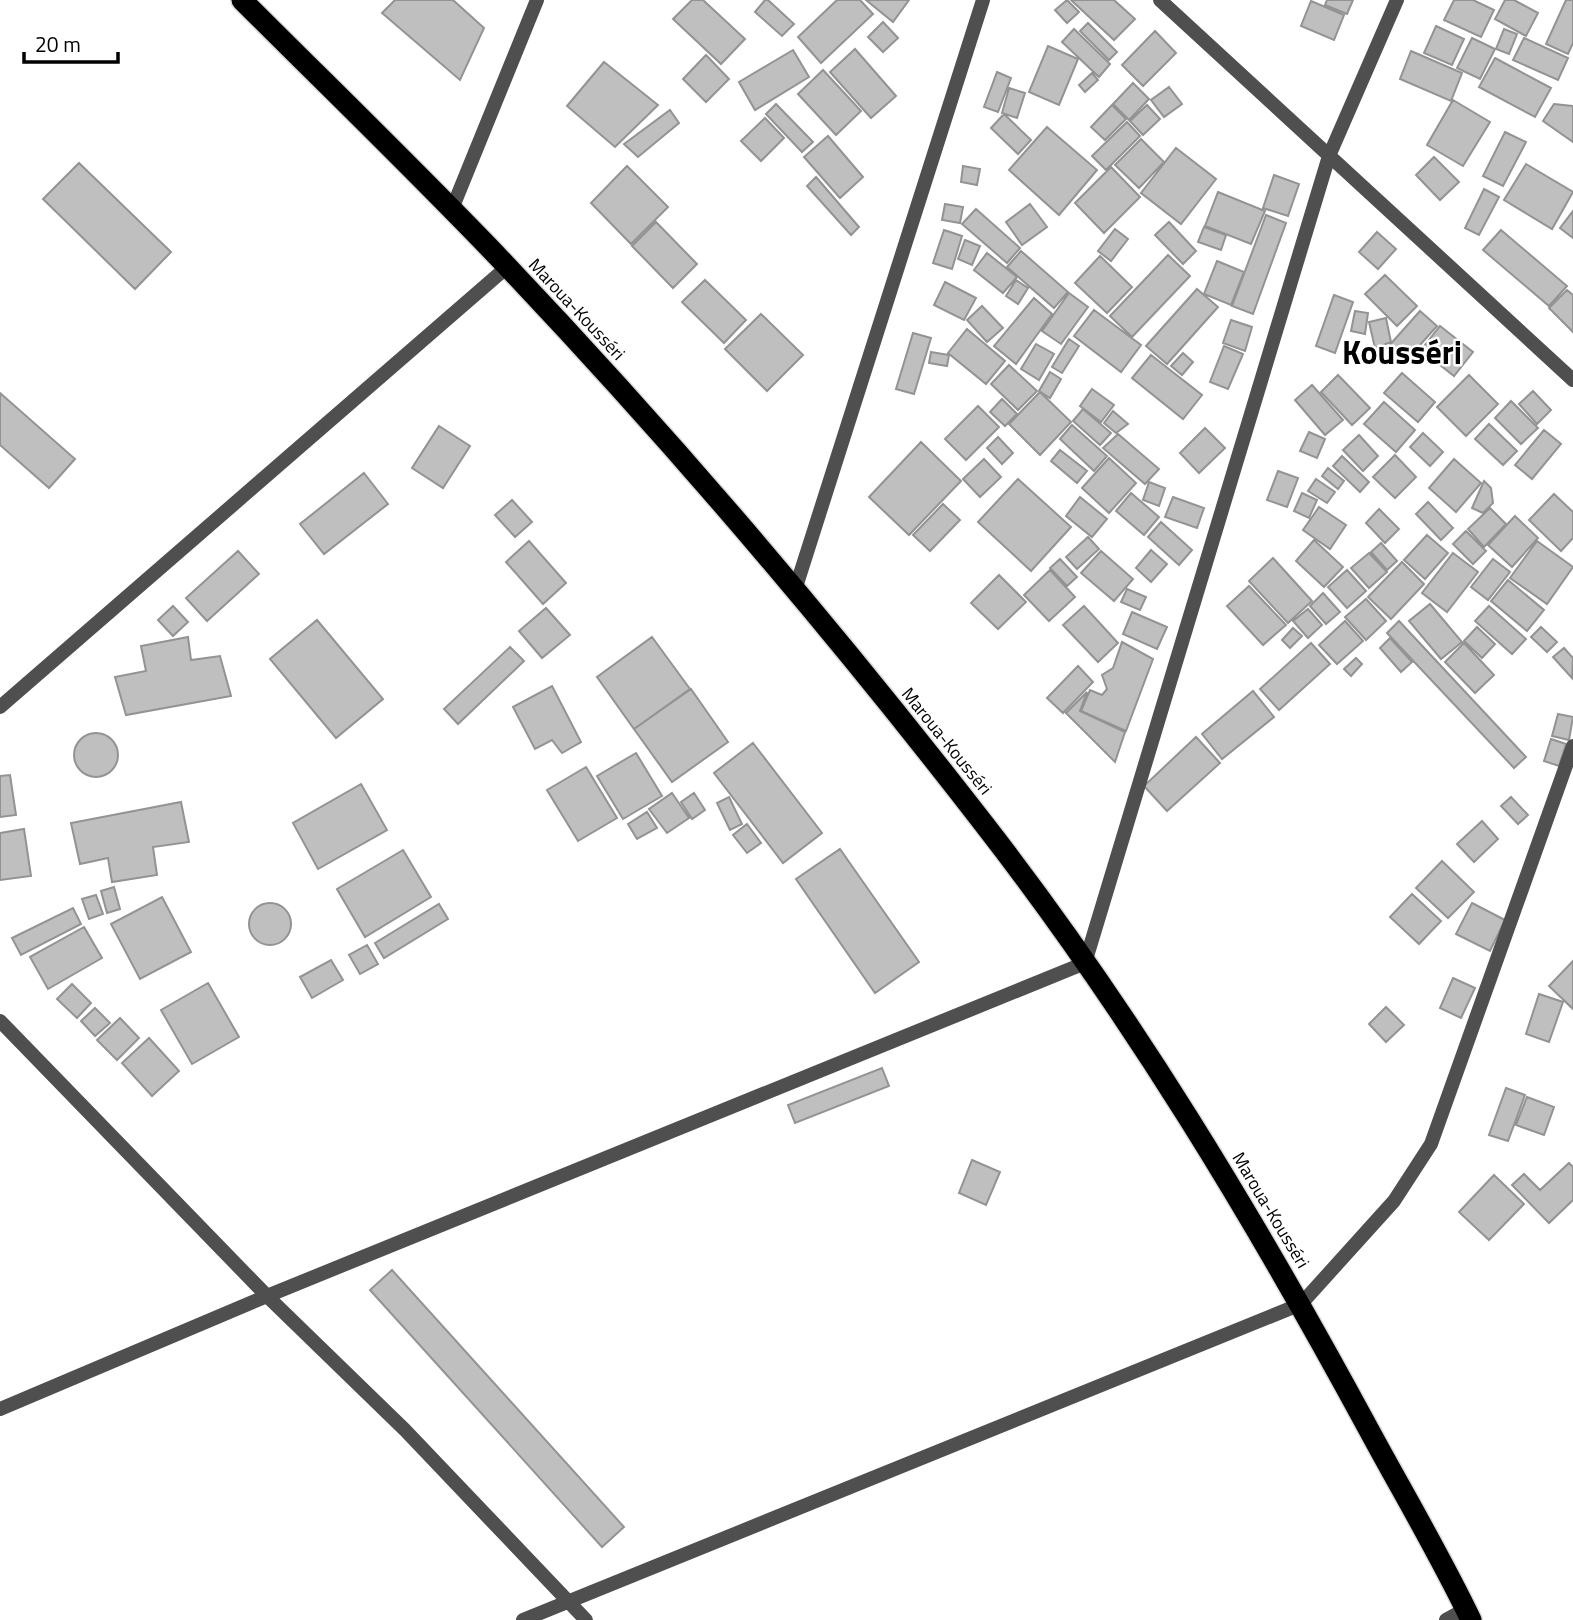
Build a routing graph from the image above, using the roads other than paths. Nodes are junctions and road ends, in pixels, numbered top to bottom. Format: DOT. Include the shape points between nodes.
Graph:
graph roads {
  1 [pos="242,0"];
  2 [pos="537,0"];
  3 [pos="983,0"];
  4 [pos="1160,0"];
  5 [pos="1397,0"];
  6 [pos="1329,156"];
  7 [pos="452,209"];
  8 [pos="507,267"];
  9 [pos="1573,380"];
  10 [pos="795,590"];
  11 [pos="0,707"];
  12 [pos="1573,746"];
  13 [pos="1085,962"];
  14 [pos="0,1021"];
  15 [pos="267,1296"];
  16 [pos="1301,1304"];
  17 [pos="0,1409"];
  18 [pos="569,1602"];
  19 [pos="1469,1614"];
  20 [pos="523,1620"];
  21 [pos="586,1620"];
  22 [pos="1446,1620"];
  1 -- 7 [label="highway, Maroua-Kousséri"];
  2 -- 7 [label="street"];
  3 -- 10 [label="street"];
  4 -- 6 [label="street"];
  5 -- 6 [label="street"];
  6 -- 9 [label="street"];
  6 -- 13 [label="street"];
  7 -- 8 [label="highway, Maroua-Kousséri"];
  8 -- 10 [label="highway, Maroua-Kousséri"];
  8 -- 11 [label="street"];
  10 -- 13 [label="highway, Maroua-Kousséri" via="986,827"];
  12 -- 16 [label="street" via="1431,1144 1394,1201"];
  13 -- 15 [label="street"];
  13 -- 16 [label="highway, Maroua-Kousséri" via="1184,1109"];
  14 -- 15 [label="street"];
  15 -- 17 [label="street"];
  15 -- 18 [label="street" via="405,1430"];
  16 -- 18 [label="street"];
  16 -- 19 [label="highway, Maroua-Kousséri"];
  18 -- 20 [label="street"];
  18 -- 21 [label="street"];
  19 -- 22 [label="street"];
}
